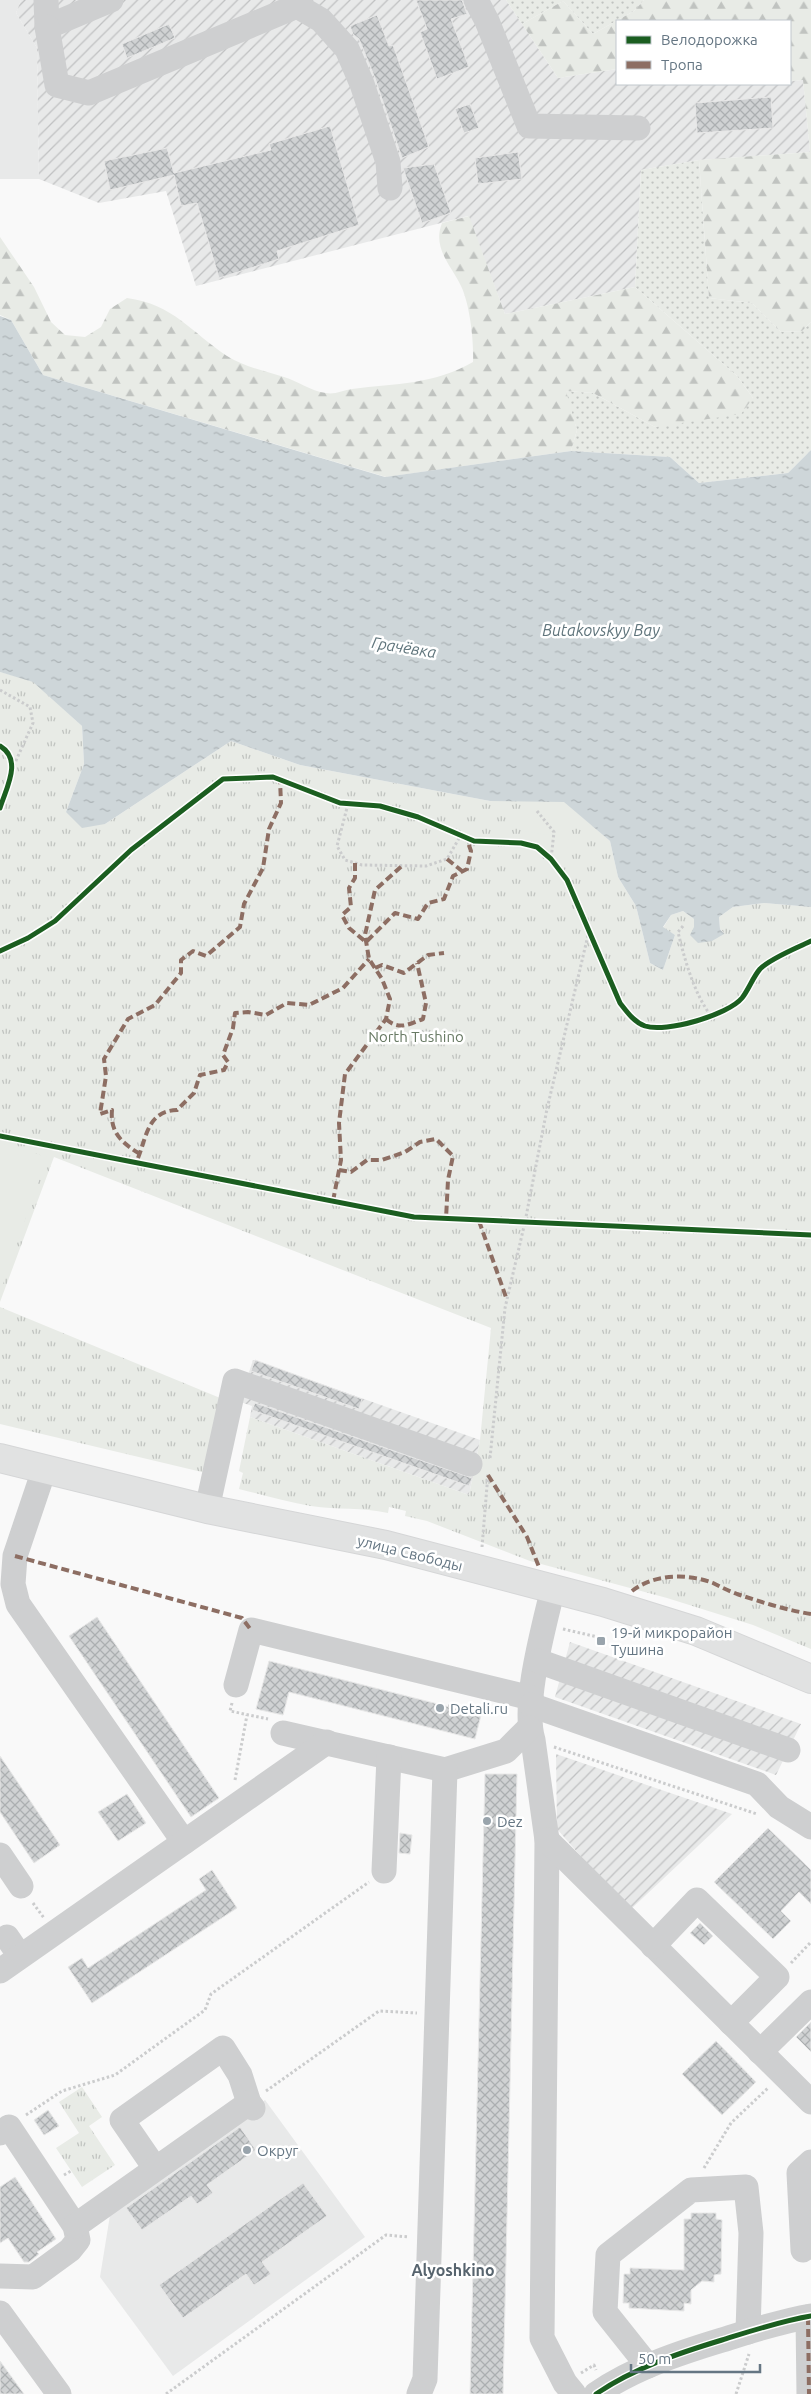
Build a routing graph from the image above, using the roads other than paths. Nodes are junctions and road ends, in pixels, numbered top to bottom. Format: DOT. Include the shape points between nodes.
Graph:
graph roads {
  1 [pos="46,0"];
  2 [pos="111,0"];
  3 [pos="476,0"];
  4 [pos="47,27"];
  5 [pos="638,128"];
  6 [pos="390,188"];
  7 [pos="0,1458"];
  8 [pos="470,1464"];
  9 [pos="44,1470"];
  10 [pos="207,1509"];
  11 [pos="553,1588"];
  12 [pos="538,1661"];
  13 [pos="811,1678"];
  14 [pos="236,1685"];
  15 [pos="531,1718"];
  16 [pos="283,1733"];
  17 [pos="327,1742"];
  18 [pos="788,1750"];
  19 [pos="389,1757"];
  20 [pos="445,1770"];
  21 [pos="811,1827"];
  22 [pos="547,1840"];
  23 [pos="184,1842"];
  24 [pos="0,1855"];
  25 [pos="384,1872"];
  26 [pos="21,1886"];
  27 [pos="653,1946"];
  28 [pos="0,1971"];
  29 [pos="811,2002"];
  30 [pos="731,2023"];
  31 [pos="760,2052"];
  32 [pos="811,2102"];
  33 [pos="4,2130"];
  34 [pos="811,2162"];
  35 [pos="155,2168"];
  36 [pos="75,2226"];
  37 [pos="803,2250"];
  38 [pos="0,2276"];
  39 [pos="0,2313"];
  40 [pos="809,2316"];
  41 [pos="749,2342"];
  42 [pos="648,2366"];
  43 [pos="59,2394"];
  44 [pos="419,2394"];
  45 [pos="574,2394"];
  46 [pos="596,2394"];
  47 [pos="808,2394"];
  1 -- 4 [label="street"];
  2 -- 4 [label="street"];
  3 -- 5 [label="street" via="529,126"];
  4 -- 6 [label="street" via="57,85 89,93 297,6 321,20 347,49 388,162"];
  7 -- 9 [label="main road, улица Свободы"];
  8 -- 10 [label="street" via="235,1381"];
  9 -- 10 [label="main road, улица Свободы"];
  9 -- 23 [label="street" via="15,1556 13,1584 18,1604"];
  10 -- 11 [label="main road, улица Свободы" via="386,1545"];
  11 -- 12 [label="street"];
  11 -- 13 [label="main road, улица Свободы" via="696,1632"];
  12 -- 15 [label="street"];
  12 -- 18 [label="street"];
  14 -- 15 [label="street" via="251,1630"];
  15 -- 20 [label="street" via="506,1751"];
  15 -- 21 [label="street" via="757,1784 779,1807"];
  15 -- 22 [label="street"];
  16 -- 17 [label="street"];
  17 -- 19 [label="street"];
  17 -- 23 [label="street"];
  19 -- 20 [label="street"];
  19 -- 25 [label="street"];
  20 -- 44 [label="street" via="425,2379"];
  22 -- 27 [label="street"];
  22 -- 45 [label="street" via="542,2338"];
  23 -- 28 [label="street" via="54,1933 14,1947"];
  24 -- 26 [label="street"];
  27 -- 30 [label="street"];
  27 -- 30 [label="street" via="697,1900 777,1977"];
  29 -- 31 [label="street"];
  30 -- 31 [label="street"];
  31 -- 32 [label="street"];
  33 -- 36 [label="street"];
  34 -- 37 [label="street" via="799,2173"];
  35 -- 35 [label="street" via="251,2105 240,2075 223,2048 122,2120"];
  35 -- 36 [label="street"];
  36 -- 38 [label="street" via="78,2240 70,2250 33,2277"];
  39 -- 43 [label="street"];
  40 -- 41 [label="street"];
  40 -- 47 [label="street"];
  41 -- 42 [label="street" via="684,2352"];
  41 -- 42 [label="street" via="751,2233 746,2187 691,2190 608,2255 605,2312"];
  42 -- 46 [label="street"];
}
